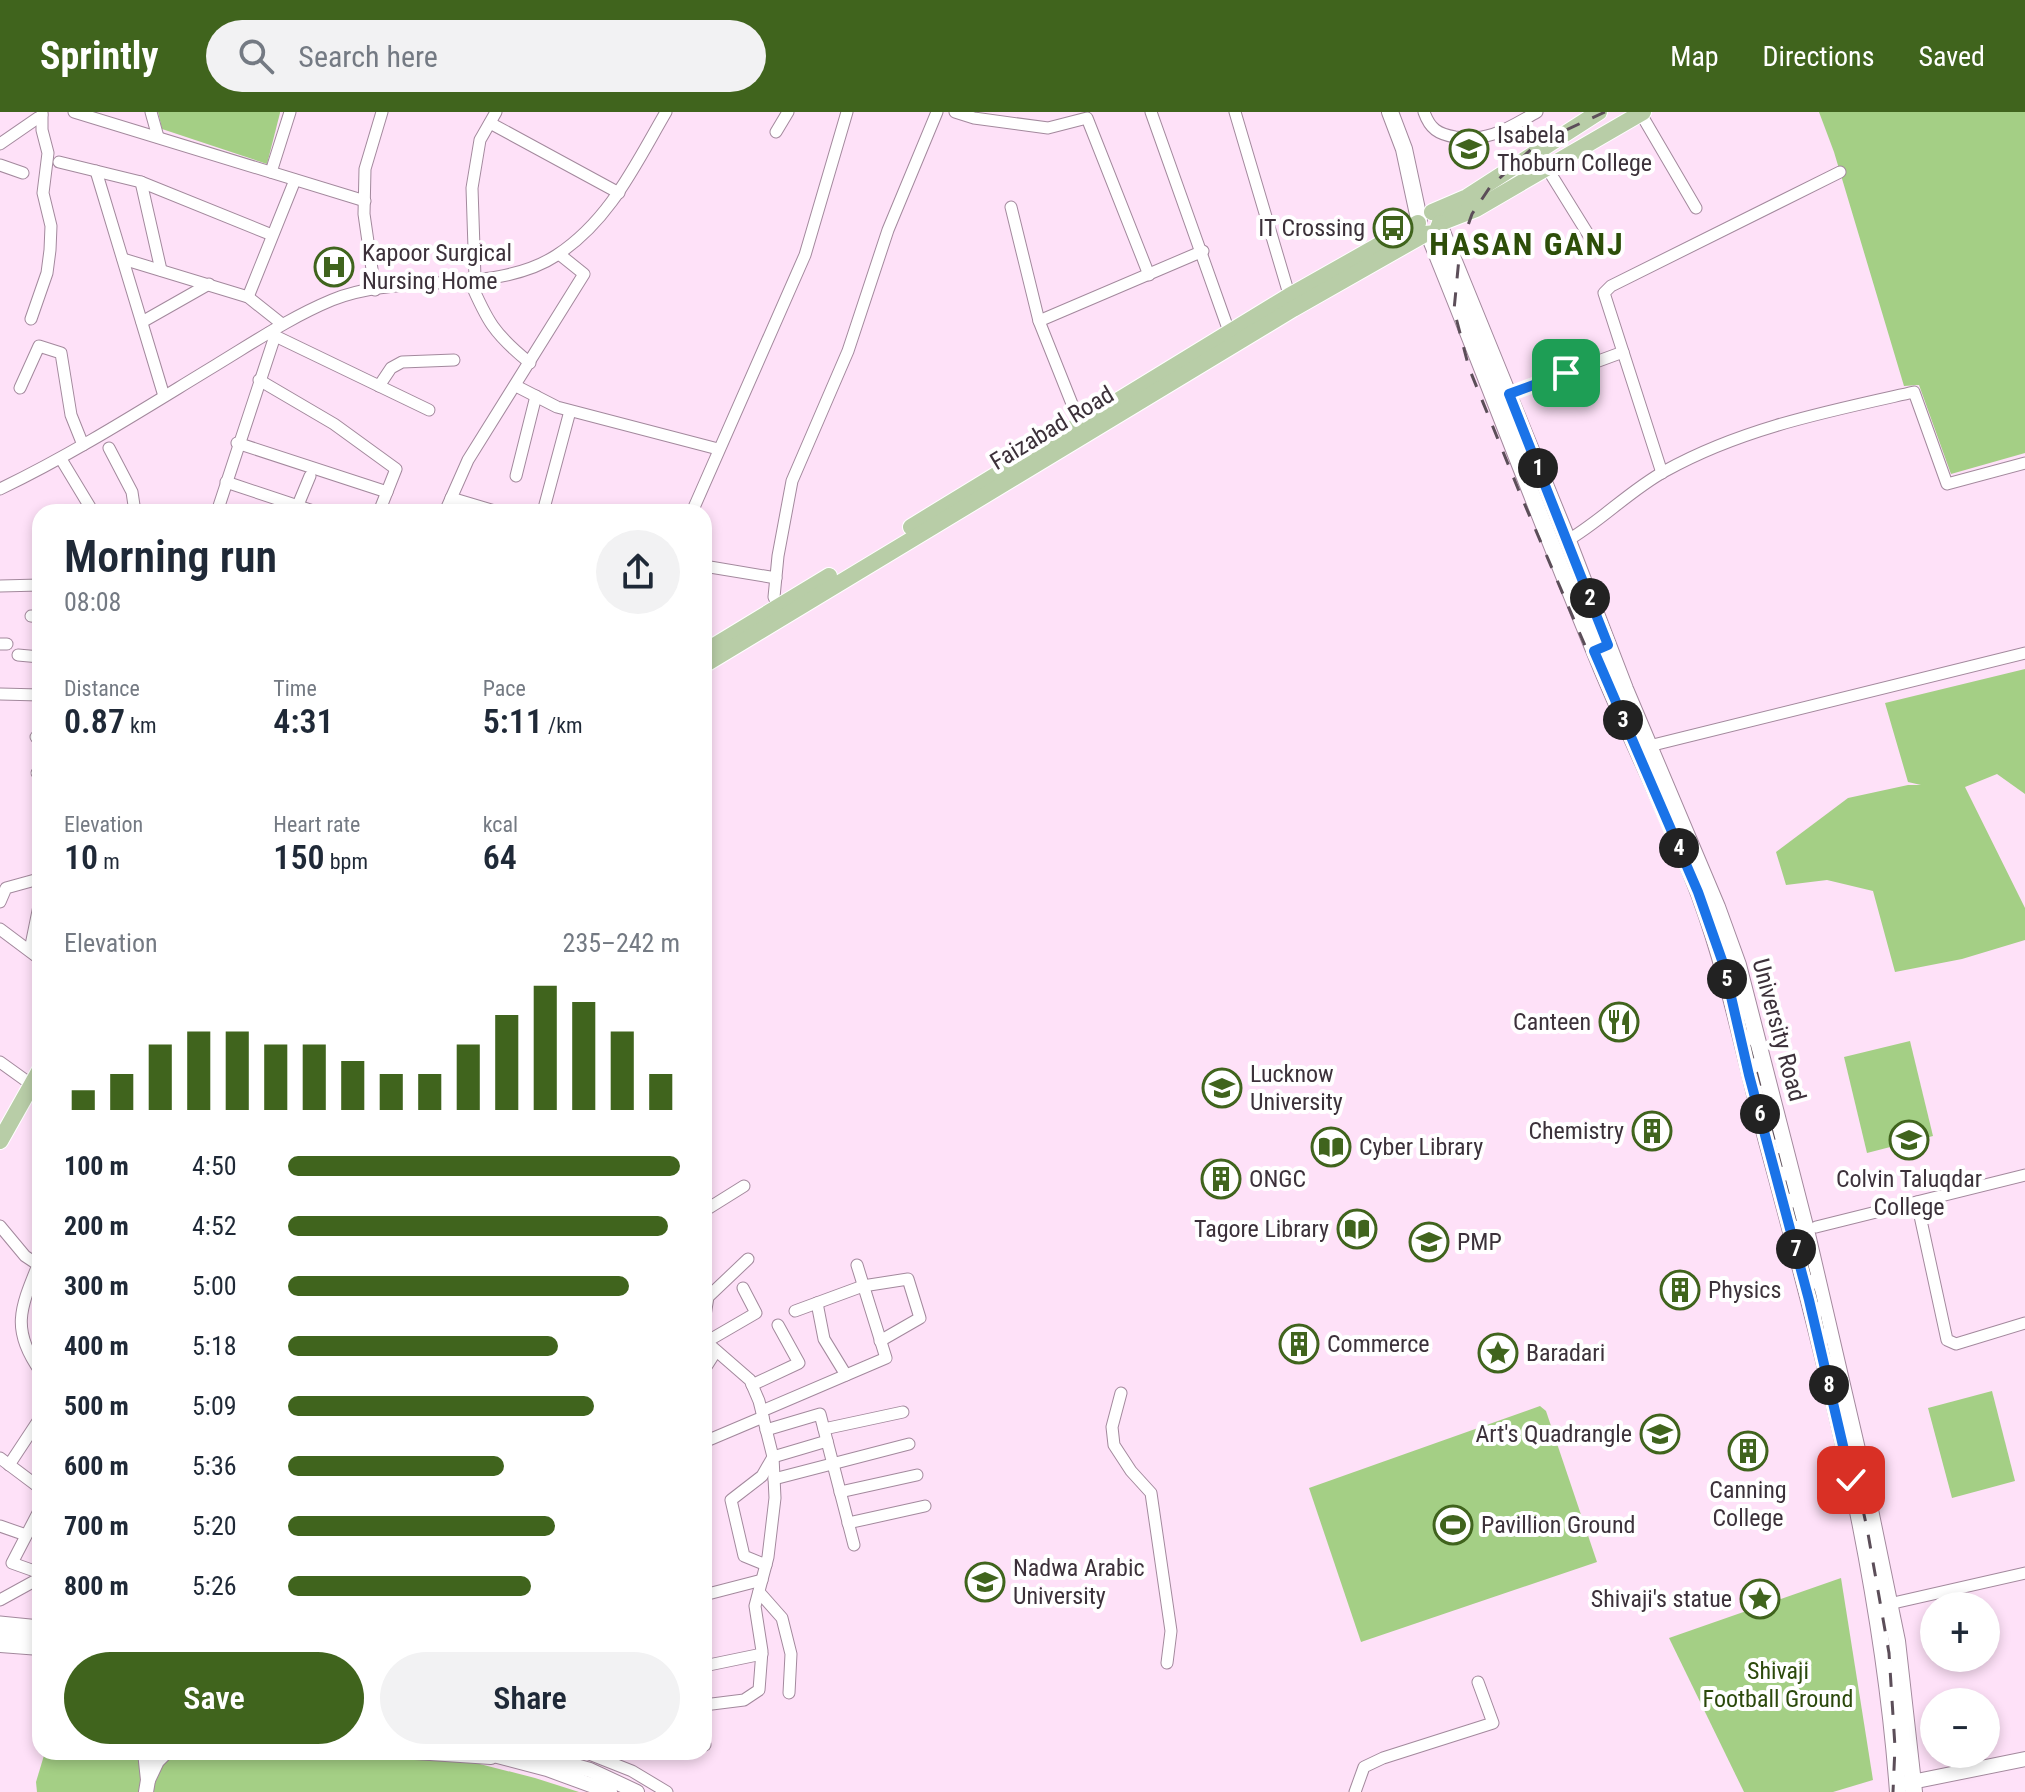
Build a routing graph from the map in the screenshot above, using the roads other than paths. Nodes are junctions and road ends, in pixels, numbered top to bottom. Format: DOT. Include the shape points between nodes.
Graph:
graph roads {
  1 [pos="74,112"];
  2 [pos="151,112"];
  3 [pos="290,112"];
  4 [pos="382,112"];
  5 [pos="666,112"];
  6 [pos="788,112"];
  7 [pos="847,112"];
  8 [pos="937,112"];
  9 [pos="955,112"];
  10 [pos="1151,112"];
  11 [pos="1390,112"];
  12 [pos="1396,112"];
  13 [pos="1424,112"];
  14 [pos="1537,112"];
  15 [pos="42,113"];
  16 [pos="1238,113"];
  17 [pos="1642,113"];
  18 [pos="1589,114"];
  19 [pos="991,116"];
  20 [pos="493,117"];
  21 [pos="776,132"];
  22 [pos="158,137"];
  23 [pos="0,144"];
  24 [pos="59,162"];
  25 [pos="0,165"];
  26 [pos="1547,168"];
  27 [pos="96,171"];
  28 [pos="271,172"];
  29 [pos="1840,172"];
  30 [pos="23,173"];
  31 [pos="295,180"];
  32 [pos="141,182"];
  33 [pos="619,193"];
  34 [pos="365,201"];
  35 [pos="1011,207"];
  36 [pos="1696,208"];
  37 [pos="1429,223"];
  38 [pos="272,235"];
  39 [pos="1596,247"];
  40 [pos="1203,251"];
  41 [pos="559,254"];
  42 [pos="123,259"];
  43 [pos="161,270"];
  44 [pos="1149,275"];
  45 [pos="472,279"];
  46 [pos="209,284"];
  47 [pos="375,290"];
  48 [pos="248,297"];
  49 [pos="1291,303"];
  50 [pos="31,319"];
  51 [pos="1039,321"];
  52 [pos="142,322"];
  53 [pos="282,324"];
  54 [pos="272,334"];
  55 [pos="1232,339"];
  56 [pos="1623,352"];
  57 [pos="454,360"];
  58 [pos="530,363"];
  59 [pos="259,380"];
  60 [pos="379,386"];
  61 [pos="516,386"];
  62 [pos="20,388"];
  63 [pos="1509,394"];
  64 [pos="164,396"];
  65 [pos="536,396"];
  66 [pos="429,410"];
  67 [pos="570,411"];
  68 [pos="1083,430"];
  69 [pos="237,443"];
  70 [pos="83,445"];
  71 [pos="109,448"];
  72 [pos="718,449"];
  73 [pos="61,459"];
  74 [pos="2025,463"];
  75 [pos="1662,473"];
  76 [pos="310,476"];
  77 [pos="516,476"];
  78 [pos="226,482"];
  79 [pos="0,489"];
  80 [pos="387,492"];
  81 [pos="451,498"];
  82 [pos="88,504"];
  83 [pos="134,504"];
  84 [pos="219,504"];
  85 [pos="285,504"];
  86 [pos="291,504"];
  87 [pos="382,504"];
  88 [pos="448,504"];
  89 [pos="471,504"];
  90 [pos="545,504"];
  91 [pos="695,504"];
  92 [pos="1561,544"];
  93 [pos="712,567"];
  94 [pos="776,578"];
  95 [pos="32,585"];
  96 [pos="0,586"];
  97 [pos="781,612"];
  98 [pos="712,648"];
  99 [pos="2025,653"];
  100 [pos="18,655"];
  101 [pos="32,656"];
  102 [pos="712,659"];
  103 [pos="0,694"];
  104 [pos="32,695"];
  105 [pos="1643,748"];
  106 [pos="32,881"];
  107 [pos="0,902"];
  108 [pos="0,929"];
  109 [pos="32,940"];
  110 [pos="30,950"];
  111 [pos="0,1062"];
  112 [pos="32,1078"];
  113 [pos="32,1089"];
  114 [pos="1,1139"];
  115 [pos="2025,1175"];
  116 [pos="744,1186"];
  117 [pos="1917,1202"];
  118 [pos="712,1206"];
  119 [pos="0,1226"];
  120 [pos="1816,1227"];
  121 [pos="748,1259"];
  122 [pos="32,1261"];
  123 [pos="857,1265"];
  124 [pos="32,1282"];
  125 [pos="863,1286"];
  126 [pos="743,1288"];
  127 [pos="712,1293"];
  128 [pos="817,1303"];
  129 [pos="795,1311"];
  130 [pos="2025,1323"];
  131 [pos="778,1325"];
  132 [pos="712,1337"];
  133 [pos="880,1341"];
  134 [pos="712,1347"];
  135 [pos="716,1351"];
  136 [pos="712,1357"];
  137 [pos="32,1358"];
  138 [pos="846,1375"];
  139 [pos="752,1385"];
  140 [pos="1121,1393"];
  141 [pos="903,1412"];
  142 [pos="762,1414"];
  143 [pos="32,1428"];
  144 [pos="766,1430"];
  145 [pos="825,1435"];
  146 [pos="712,1438"];
  147 [pos="909,1444"];
  148 [pos="773,1457"];
  149 [pos="4,1461"];
  150 [pos="832,1464"];
  151 [pos="917,1475"];
  152 [pos="774,1479"];
  153 [pos="32,1482"];
  154 [pos="840,1492"];
  155 [pos="925,1506"];
  156 [pos="848,1523"];
  157 [pos="32,1524"];
  158 [pos="0,1526"];
  159 [pos="26,1535"];
  160 [pos="854,1545"];
  161 [pos="1873,1553"];
  162 [pos="6,1563"];
  163 [pos="766,1565"];
  164 [pos="32,1572"];
  165 [pos="2025,1573"];
  166 [pos="32,1580"];
  167 [pos="760,1586"];
  168 [pos="712,1594"];
  169 [pos="0,1600"];
  170 [pos="1889,1604"];
  171 [pos="0,1622"];
  172 [pos="32,1625"];
  173 [pos="0,1632"];
  174 [pos="32,1635"];
  175 [pos="0,1645"];
  176 [pos="32,1647"];
  177 [pos="762,1654"];
  178 [pos="1167,1663"];
  179 [pos="712,1664"];
  180 [pos="1478,1682"];
  181 [pos="789,1693"];
  182 [pos="712,1704"];
  183 [pos="2025,1759"];
  184 [pos="145,1760"];
  185 [pos="158,1760"];
  186 [pos="514,1760"];
  187 [pos="554,1760"];
  188 [pos="611,1760"];
  189 [pos="147,1787"];
  190 [pos="1906,1787"];
  191 [pos="610,1792"];
  192 [pos="637,1792"];
  193 [pos="667,1792"];
  194 [pos="1355,1792"];
  1 -- 22 [label="street"];
  2 -- 22 [label="street"];
  3 -- 28 [label="street"];
  4 -- 34 [label="street" via="365,169"];
  5 -- 33 [label="street"];
  6 -- 21 [label="street"];
  7 -- 72 [label="street" via="805,255"];
  8 -- 94 [label="street" via="888,230 848,351 792,481"];
  9 -- 19 [label="street"];
  10 -- 40 [label="street"];
  11 -- 37 [label="main road"];
  12 -- 37 [label="main road"];
  13 -- 14 [label="street" via="1441,135 1478,139"];
  15 -- 23 [label="street"];
  15 -- 50 [label="street" via="50,250"];
  16 -- 49 [label="street"];
  17 -- 26 [label="main road, Faizabad Road"];
  17 -- 36 [label="street"];
  18 -- 37 [label="main road, Faizabad Road"];
  19 -- 44 [label="street" via="1048,128 1087,118"];
  20 -- 33 [label="street"];
  20 -- 45 [label="street" via="480,140 472,188"];
  22 -- 28 [label="street"];
  24 -- 27 [label="street"];
  25 -- 30 [label="street"];
  26 -- 37 [label="main road, Faizabad Road" via="1476,209"];
  26 -- 39 [label="street"];
  27 -- 32 [label="street"];
  27 -- 42 [label="street"];
  28 -- 31 [label="street"];
  29 -- 56 [label="street" via="1611,286 1604,293"];
  31 -- 34 [label="street"];
  31 -- 38 [label="street"];
  32 -- 38 [label="street"];
  32 -- 43 [label="street"];
  33 -- 41 [label="street" via="587,233"];
  34 -- 47 [label="street"];
  35 -- 51 [label="street"];
  37 -- 49 [label="main road, Faizabad Road"];
  37 -- 63 [label="main road, University Road"];
  37 -- 92 [label="main road, University Road"];
  38 -- 48 [label="street"];
  40 -- 44 [label="street"];
  40 -- 55 [label="street"];
  41 -- 45 [label="street" via="517,273"];
  41 -- 58 [label="street" via="584,274"];
  42 -- 43 [label="street"];
  42 -- 52 [label="street"];
  43 -- 46 [label="street"];
  44 -- 51 [label="street"];
  45 -- 47 [label="street"];
  45 -- 58 [label="street" via="485,316 501,340"];
  46 -- 48 [label="street"];
  46 -- 52 [label="street"];
  47 -- 53 [label="street" via="336,298"];
  48 -- 53 [label="street"];
  49 -- 55 [label="main road, Faizabad Road"];
  51 -- 68 [label="street"];
  52 -- 64 [label="street"];
  53 -- 54 [label="street"];
  54 -- 59 [label="street"];
  54 -- 60 [label="street"];
  54 -- 64 [label="street"];
  55 -- 68 [label="main road, Faizabad Road"];
  56 -- 63 [label="street"];
  56 -- 75 [label="street"];
  57 -- 60 [label="street" via="402,362"];
  58 -- 61 [label="street"];
  59 -- 69 [label="street"];
  59 -- 80 [label="street" via="396,469"];
  60 -- 66 [label="street"];
  61 -- 65 [label="street"];
  61 -- 81 [label="street" via="468,460"];
  62 -- 70 [label="street" via="39,346 61,353 71,415"];
  63 -- 92 [label="main road, University Road"];
  64 -- 70 [label="street"];
  65 -- 67 [label="street"];
  65 -- 77 [label="street"];
  67 -- 72 [label="street"];
  67 -- 90 [label="street"];
  68 -- 97 [label="main road, Faizabad Road"];
  69 -- 78 [label="street"];
  69 -- 80 [label="street"];
  70 -- 73 [label="street"];
  71 -- 83 [label="street"];
  72 -- 91 [label="street"];
  73 -- 79 [label="street"];
  73 -- 82 [label="street"];
  74 -- 75 [label="street" via="1947,484 1914,392 1746,434"];
  75 -- 92 [label="street"];
  76 -- 86 [label="street"];
  78 -- 84 [label="street"];
  78 -- 85 [label="street"];
  80 -- 87 [label="street"];
  81 -- 88 [label="street"];
  81 -- 89 [label="street"];
  92 -- 105 [label="main road, University Road"];
  93 -- 94 [label="street"];
  94 -- 97 [label="street" via="774,597"];
  95 -- 96 [label="street"];
  97 -- 98 [label="main road, Faizabad Road"];
  97 -- 102 [label="main road, Faizabad Road"];
  99 -- 105 [label="street"];
  100 -- 101 [label="street"];
  103 -- 104 [label="street"];
  105 -- 161 [label="main road, University Road" via="1724,966"];
  106 -- 107 [label="street" via="6,888"];
  108 -- 110 [label="street"];
  109 -- 110 [label="street"];
  111 -- 112 [label="street"];
  113 -- 114 [label="main road"];
  115 -- 117 [label="street"];
  116 -- 118 [label="street"];
  117 -- 120 [label="street"];
  117 -- 130 [label="street" via="1947,1340 1956,1344"];
  119 -- 122 [label="street"];
  121 -- 127 [label="street"];
  123 -- 125 [label="street"];
  124 -- 137 [label="street" via="21,1321 23,1344"];
  125 -- 128 [label="street"];
  125 -- 133 [label="street"];
  125 -- 133 [label="street" via="908,1279 920,1318"];
  126 -- 132 [label="street" via="756,1313"];
  128 -- 129 [label="street"];
  128 -- 138 [label="street" via="824,1339"];
  131 -- 139 [label="street" via="799,1363"];
  133 -- 138 [label="street" via="886,1358"];
  134 -- 135 [label="street"];
  135 -- 136 [label="street"];
  135 -- 139 [label="street"];
  138 -- 142 [label="street"];
  139 -- 142 [label="street"];
  140 -- 178 [label="street" via="1112,1427 1114,1445 1151,1493 1171,1631"];
  141 -- 145 [label="street"];
  142 -- 144 [label="street"];
  142 -- 146 [label="street"];
  143 -- 149 [label="street"];
  144 -- 145 [label="street" via="820,1414"];
  144 -- 148 [label="street"];
  145 -- 148 [label="street"];
  145 -- 150 [label="street"];
  147 -- 150 [label="street"];
  148 -- 152 [label="street"];
  148 -- 163 [label="street" via="762,1476 731,1500 744,1556"];
  149 -- 153 [label="street"];
  150 -- 152 [label="street"];
  150 -- 154 [label="street"];
  151 -- 154 [label="street"];
  152 -- 163 [label="street"];
  154 -- 156 [label="street"];
  155 -- 156 [label="street"];
  156 -- 160 [label="street"];
  157 -- 159 [label="street"];
  158 -- 159 [label="street"];
  159 -- 162 [label="street"];
  161 -- 170 [label="main road, University Road"];
  161 -- 190 [label="main road, University Road" via="1884,1670"];
  162 -- 164 [label="street"];
  163 -- 167 [label="street"];
  165 -- 170 [label="street"];
  166 -- 169 [label="street"];
  167 -- 168 [label="street"];
  167 -- 177 [label="street" via="755,1606"];
  167 -- 181 [label="street" via="782,1618 791,1654"];
  170 -- 190 [label="main road, University Road" via="1901,1670"];
  171 -- 172 [label="street"];
  173 -- 174 [label="street"];
  175 -- 176 [label="street"];
  177 -- 179 [label="street"];
  177 -- 182 [label="street" via="759,1690 744,1700"];
  180 -- 194 [label="street" via="1493,1723 1364,1767"];
  183 -- 190 [label="street"];
  184 -- 189 [label="street"];
  185 -- 189 [label="street"];
  186 -- 191 [label="street"];
  187 -- 192 [label="street"];
  188 -- 193 [label="street"];
}
